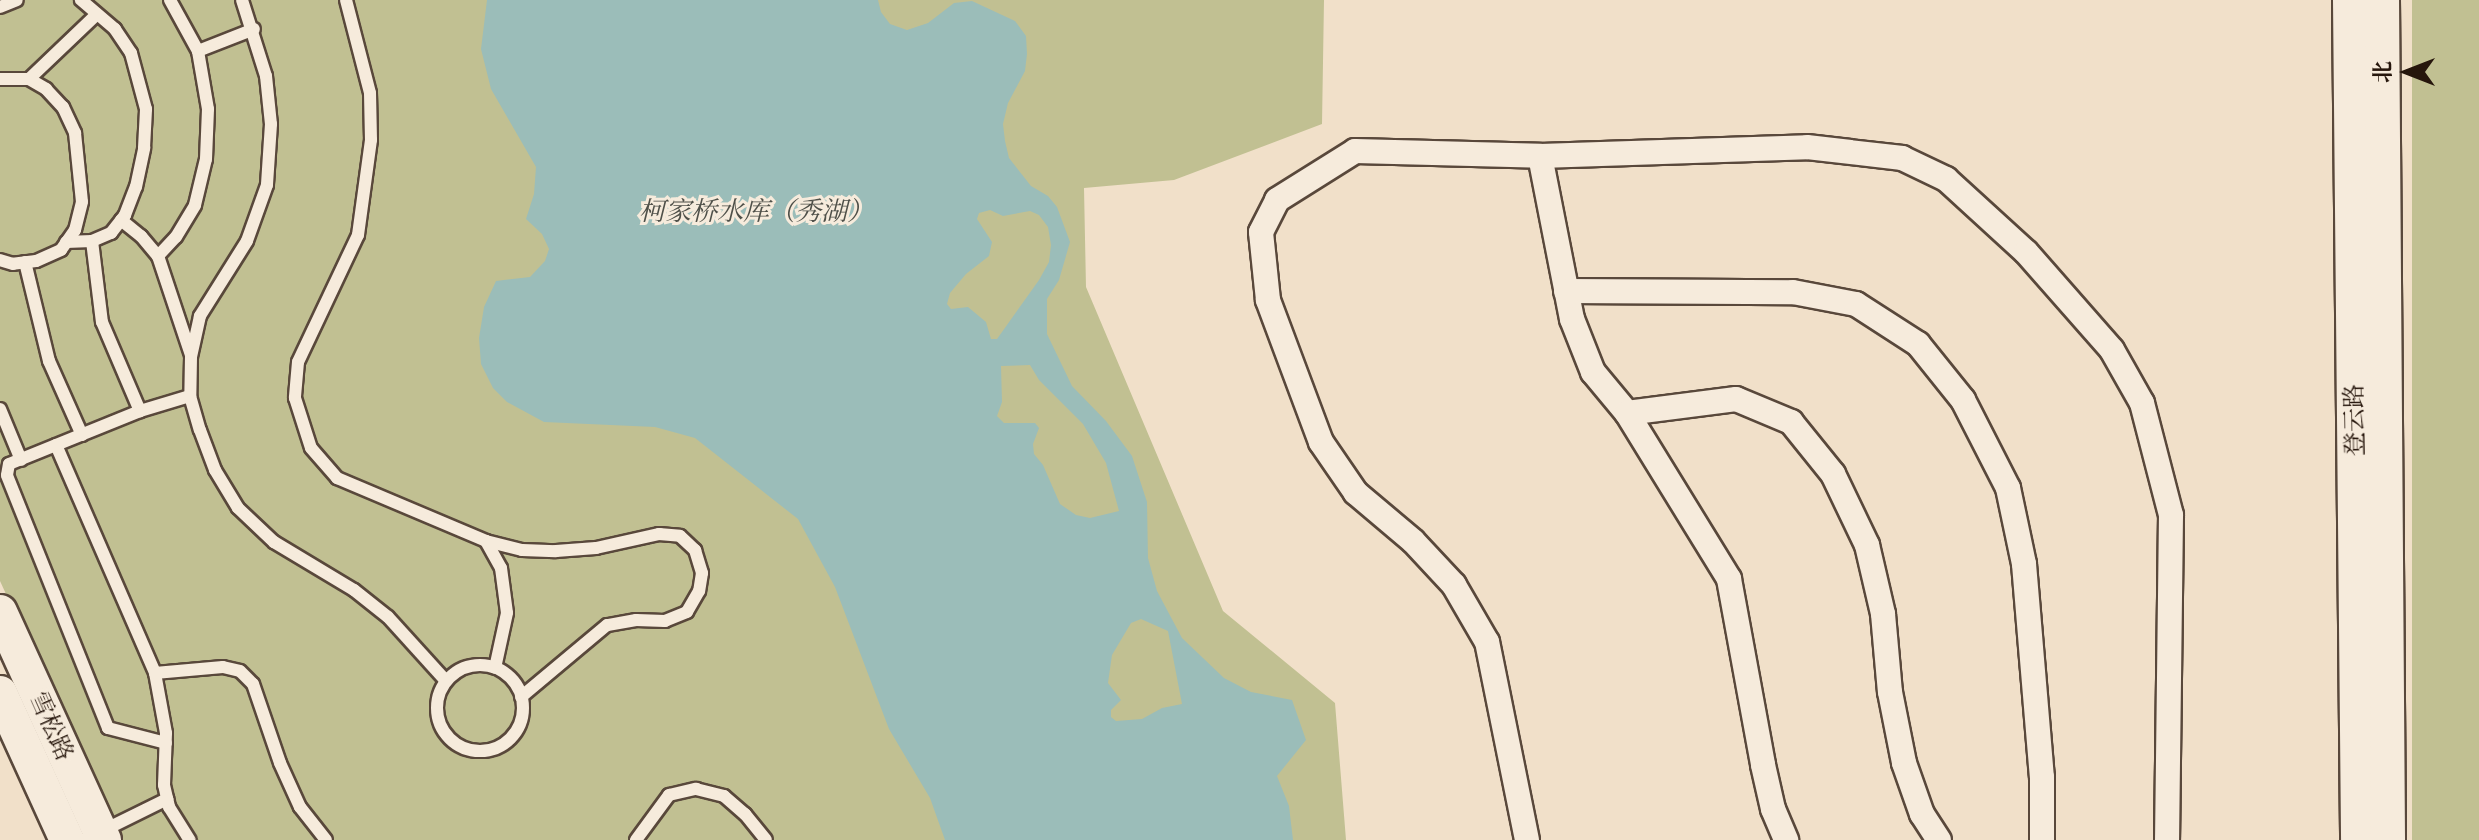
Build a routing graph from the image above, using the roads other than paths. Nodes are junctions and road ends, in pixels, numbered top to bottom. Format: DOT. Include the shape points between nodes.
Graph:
graph roads {
  1 [pos="17,0"];
  2 [pos="81,0"];
  3 [pos="170,0"];
  4 [pos="242,0"];
  5 [pos="346,0"];
  6 [pos="2350,0"];
  7 [pos="2382,0"];
  8 [pos="0,7"];
  9 [pos="97,14"];
  10 [pos="254,29"];
  11 [pos="198,51"];
  12 [pos="0,79"];
  13 [pos="29,79"];
  14 [pos="1540,156"];
  15 [pos="121,220"];
  16 [pos="92,241"];
  17 [pos="66,242"];
  18 [pos="158,256"];
  19 [pos="0,260"];
  20 [pos="25,262"];
  21 [pos="1566,291"];
  22 [pos="191,357"];
  23 [pos="190,396"];
  24 [pos="0,409"];
  25 [pos="140,411"];
  26 [pos="1627,413"];
  27 [pos="82,435"];
  28 [pos="56,445"];
  29 [pos="21,460"];
  30 [pos="486,541"];
  31 [pos="0,612"];
  32 [pos="495,668"];
  33 [pos="155,673"];
  34 [pos="446,681"];
  35 [pos="0,693"];
  36 [pos="521,697"];
  37 [pos="166,743"];
  38 [pos="167,799"];
  39 [pos="96,837"];
  40 [pos="67,840"];
  41 [pos="190,840"];
  42 [pos="326,840"];
  43 [pos="636,840"];
  44 [pos="766,840"];
  45 [pos="1527,840"];
  46 [pos="1786,840"];
  47 [pos="1939,840"];
  48 [pos="2042,840"];
  49 [pos="2167,840"];
  50 [pos="2358,840"];
  51 [pos="2388,840"];
  1 -- 8 [label="lane"];
  2 -- 9 [label="lane"];
  3 -- 11 [label="lane"];
  4 -- 10 [label="lane"];
  5 -- 30 [label="lane" via="370,93 368,183 358,235 298,362 295,398 311,448 337,478"];
  6 -- 50 [label="main road, 登云路"];
  7 -- 51 [label="main road, 登云路"];
  9 -- 13 [label="lane"];
  9 -- 15 [label="lane" via="131,53 146,109 136,187"];
  10 -- 11 [label="lane"];
  10 -- 22 [label="lane" via="271,124 267,185 247,241 200,316"];
  11 -- 18 [label="lane" via="208,109 206,159 195,205"];
  12 -- 13 [label="lane"];
  13 -- 17 [label="lane" via="63,107 75,133 82,202"];
  14 -- 21 [label="street"];
  14 -- 45 [label="street" via="1355,151 1277,200 1261,232 1268,300 1321,442 1356,493 1413,541 1454,585 1487,642"];
  14 -- 49 [label="street" via="1807,147 1902,158 1946,179 2026,252 2112,350 2142,403 2171,515"];
  15 -- 16 [label="lane" via="111,233"];
  15 -- 18 [label="lane"];
  16 -- 17 [label="lane"];
  16 -- 25 [label="lane" via="102,322"];
  17 -- 20 [label="lane" via="61,250"];
  18 -- 22 [label="lane"];
  19 -- 20 [label="lane"];
  20 -- 27 [label="lane" via="49,361"];
  21 -- 26 [label="street" via="1593,372"];
  21 -- 48 [label="street" via="1793,292 1856,304 1918,344 1963,400 2008,488 2024,564 2042,777"];
  22 -- 23 [label="lane"];
  23 -- 25 [label="lane"];
  23 -- 34 [label="lane" via="215,470 238,508 274,542 388,617"];
  24 -- 29 [label="lane"];
  25 -- 27 [label="lane"];
  26 -- 46 [label="street" via="1729,579 1763,765"];
  26 -- 47 [label="street" via="1736,399 1791,422 1833,474 1867,545 1883,614 1904,763 1922,814"];
  27 -- 28 [label="lane"];
  28 -- 29 [label="lane"];
  28 -- 33 [label="lane"];
  29 -- 37 [label="lane" via="9,464 7,475 108,728"];
  30 -- 32 [label="lane" via="501,568 507,613"];
  30 -- 36 [label="lane" via="556,551 659,534 680,536 695,550 702,573 687,612 665,621 607,625"];
  31 -- 39 [label="main road, 雪松路"];
  32 -- 34 [label="lane" via="468,666"];
  32 -- 36 [label="lane" via="516,684"];
  33 -- 37 [label="lane"];
  33 -- 42 [label="lane" via="223,667 240,671 259,697 300,807"];
  34 -- 36 [label="lane" via="439,719 445,733 469,750 498,747 510,738 518,726"];
  35 -- 40 [label="main road, 雪松路"];
  37 -- 38 [label="lane"];
  38 -- 39 [label="lane"];
  38 -- 41 [label="lane"];
  43 -- 44 [label="lane" via="669,795 696,789 724,796"];
}
